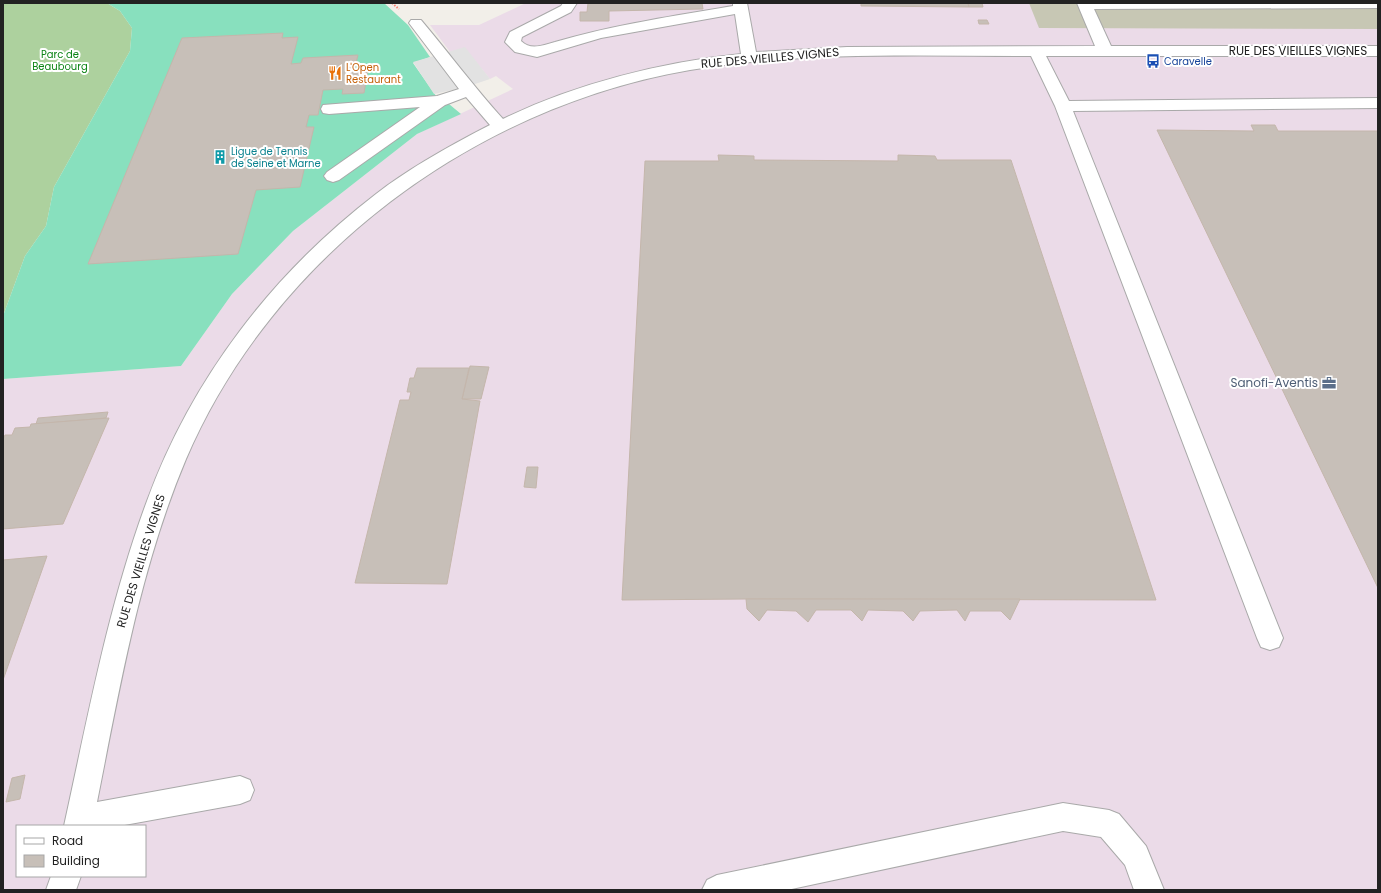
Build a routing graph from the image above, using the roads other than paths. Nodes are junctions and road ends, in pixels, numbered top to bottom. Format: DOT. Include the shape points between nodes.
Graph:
graph roads {
  1 [pos="570,3"];
  2 [pos="1085,4"];
  3 [pos="1378,4"];
  4 [pos="741,6"];
  5 [pos="416,23"];
  6 [pos="1036,51"];
  7 [pos="1105,51"];
  8 [pos="1378,51"];
  9 [pos="749,58"];
  10 [pos="469,91"];
  11 [pos="439,100"];
  12 [pos="1378,103"];
  13 [pos="1063,106"];
  14 [pos="329,109"];
  15 [pos="500,126"];
  16 [pos="333,176"];
  17 [pos="1270,638"];
  18 [pos="240,790"];
  19 [pos="78,822"];
  20 [pos="66,877"];
  21 [pos="62,890"];
  22 [pos="717,890"];
  23 [pos="1150,890"];
  1 -- 4 [label="street" via="566,9 515,35 513,42 520,50 537,52 599,34"];
  2 -- 3 [label="street"];
  2 -- 7 [label="street"];
  4 -- 9 [label="street"];
  5 -- 10 [label="street"];
  6 -- 7 [label="street, RUE DES VIEILLES VIGNES"];
  6 -- 9 [label="street, RUE DES VIEILLES VIGNES" via="859,52"];
  6 -- 13 [label="street"];
  7 -- 8 [label="street, RUE DES VIEILLES VIGNES"];
  9 -- 15 [label="street, RUE DES VIEILLES VIGNES" via="685,66 625,80 541,107"];
  10 -- 11 [label="street"];
  10 -- 15 [label="street"];
  11 -- 14 [label="street"];
  11 -- 16 [label="street"];
  12 -- 13 [label="street"];
  13 -- 17 [label="street"];
  15 -- 19 [label="street, RUE DES VIEILLES VIGNES" via="428,165 342,230 277,296 226,362 192,422 154,510 119,634"];
  18 -- 19 [label="street"];
  20 -- 21 [label="street"];
  22 -- 23 [label="street" via="1063,817 1109,824 1136,856"];
}
